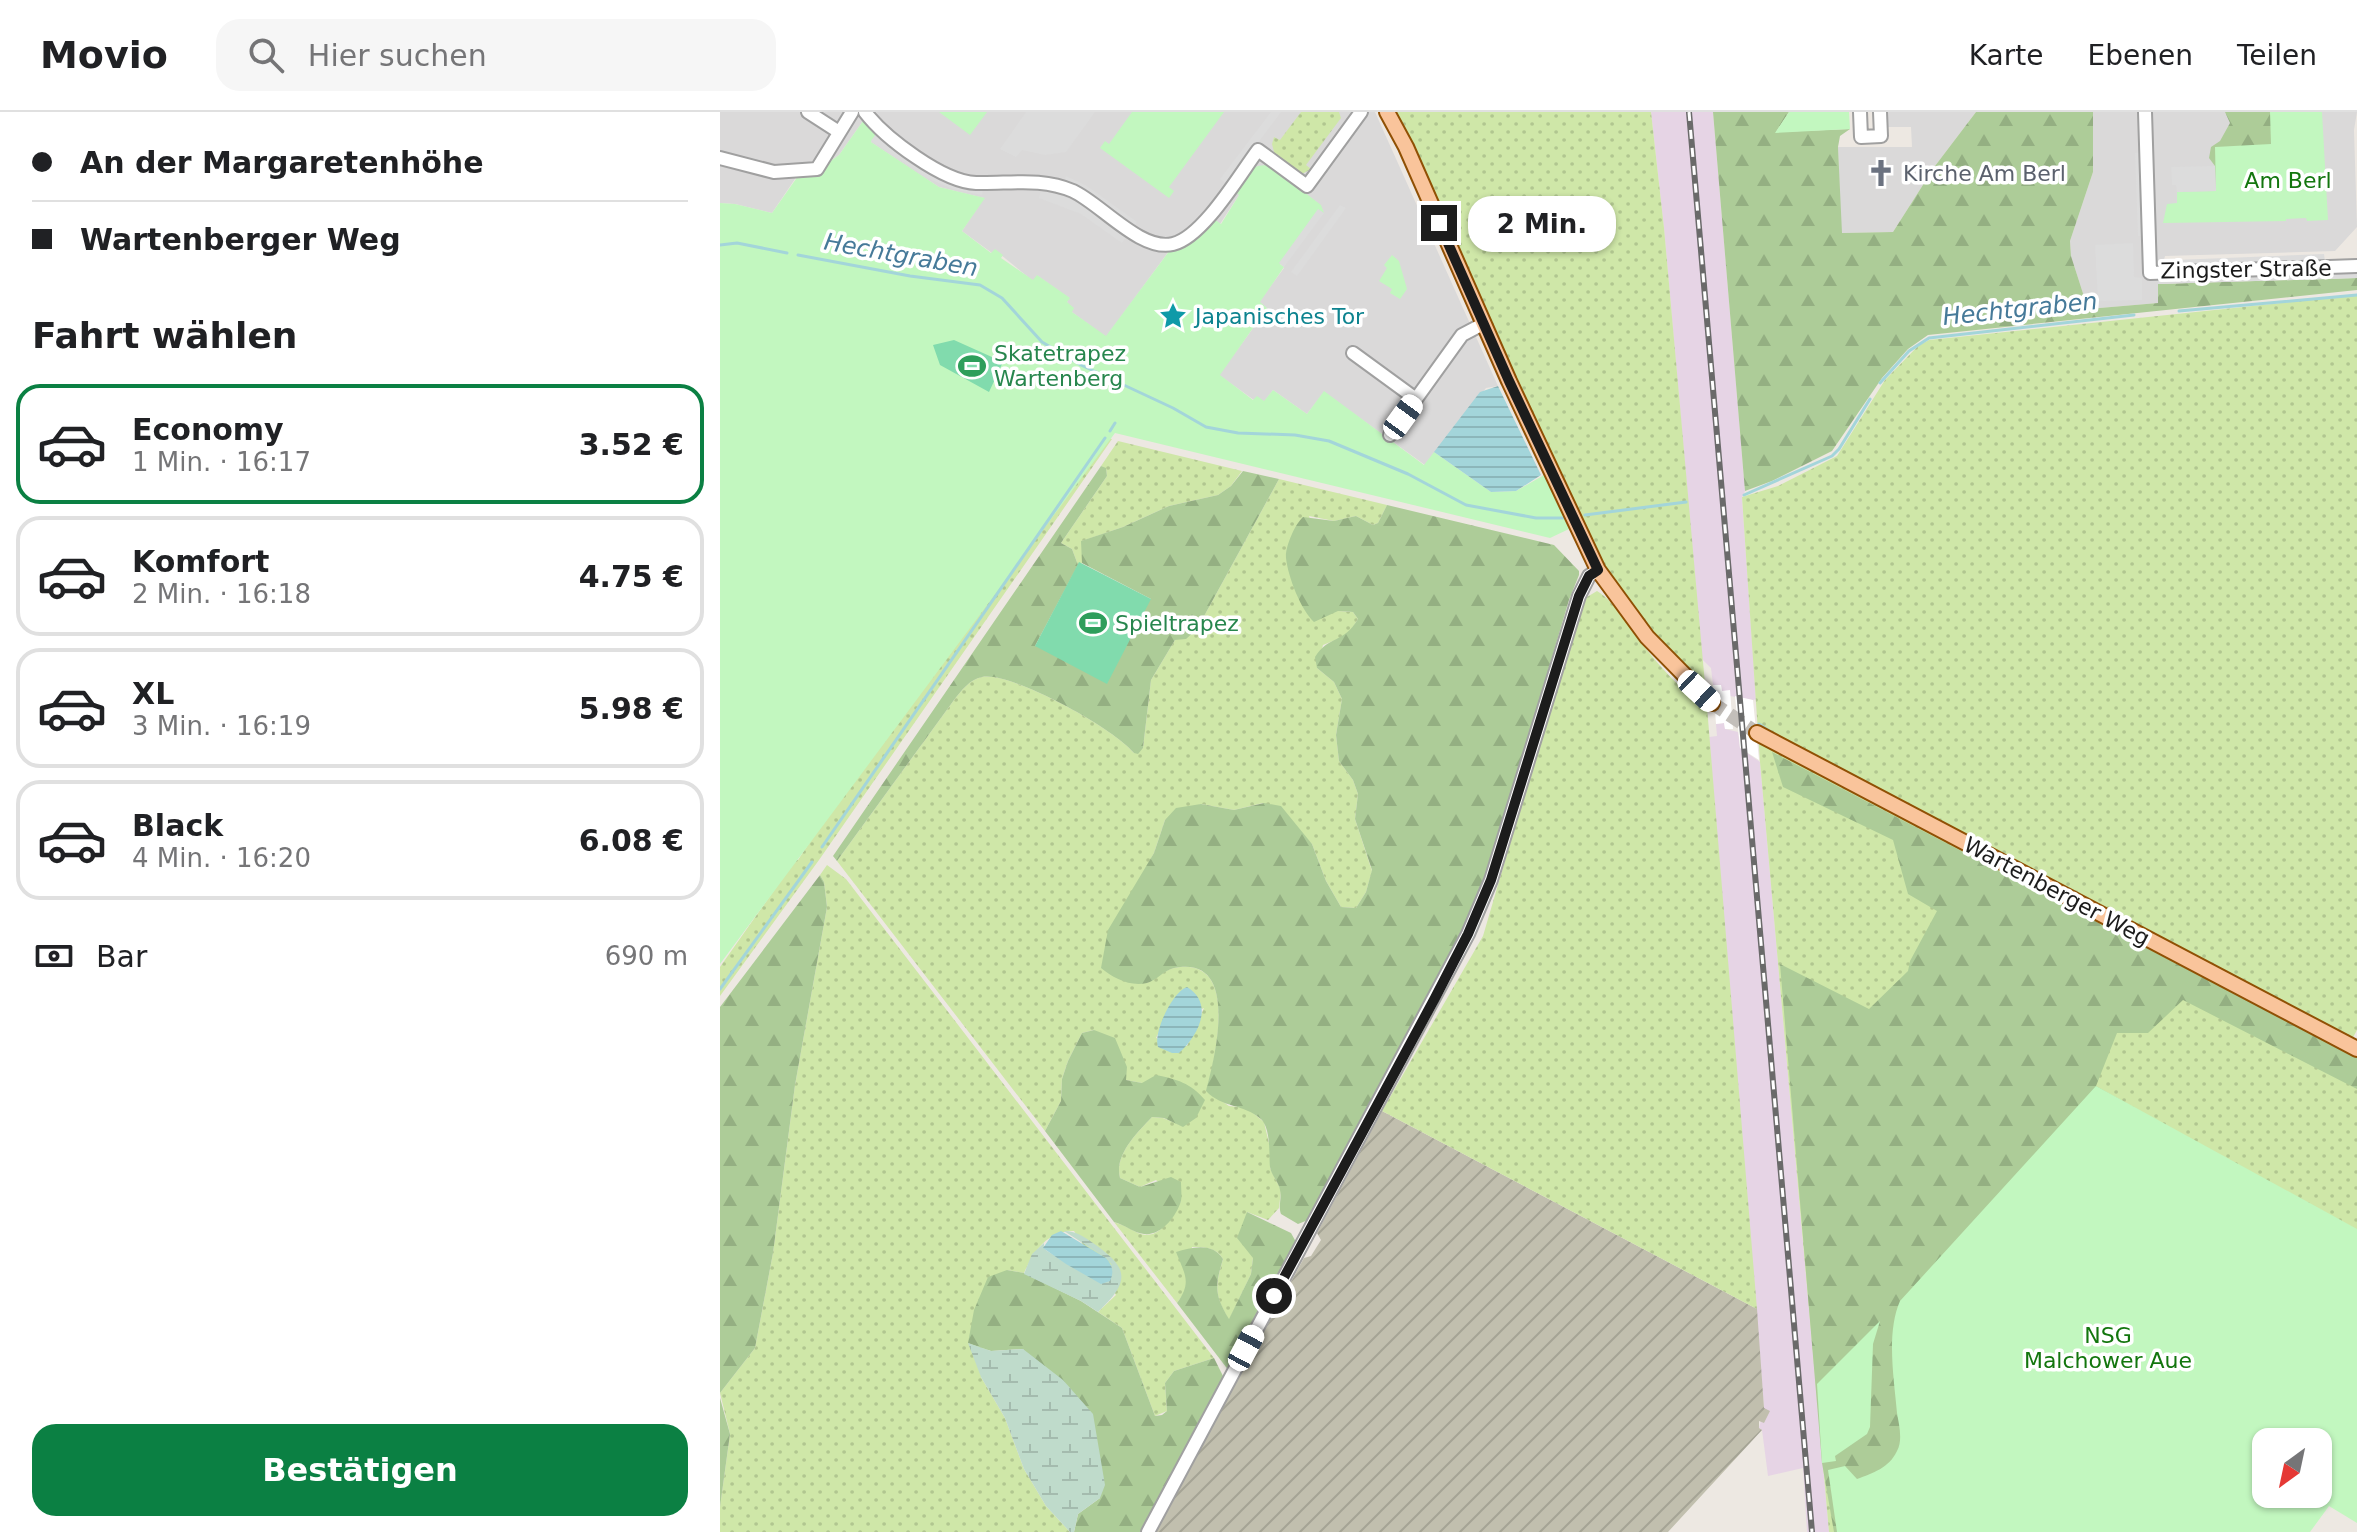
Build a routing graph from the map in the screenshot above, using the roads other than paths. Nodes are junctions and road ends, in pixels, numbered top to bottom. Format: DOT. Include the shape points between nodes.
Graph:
graph roads {
  1 [pos="808,112"];
  2 [pos="852,112"];
  3 [pos="865,112"];
  4 [pos="1361,112"];
  5 [pos="1387,112"];
  6 [pos="1860,112"];
  7 [pos="1880,112"];
  8 [pos="2145,112"];
  9 [pos="839,132"];
  10 [pos="720,158"];
  11 [pos="2357,266"];
  12 [pos="1483,324"];
  13 [pos="1353,353"];
  14 [pos="1416,399"];
  15 [pos="1390,435"];
  16 [pos="1598,570"];
  17 [pos="1712,703"];
  18 [pos="1757,733"];
  19 [pos="2357,1049"];
  20 [pos="1148,1532"];
  1 -- 9 [label="street"];
  2 -- 9 [label="street"];
  3 -- 4 [label="street" via="943,173 967,182 1016,180 1073,191 1148,241 1173,244 1200,227 1258,150 1307,186"];
  5 -- 12 [label="main road"];
  6 -- 7 [label="street" via="1861,137 1881,136"];
  8 -- 11 [label="street, Zingster Straße" via="2150,273"];
  9 -- 10 [label="street" via="817,169 804,172 774,172"];
  12 -- 14 [label="street" via="1462,335"];
  12 -- 16 [label="main road"];
  13 -- 14 [label="street"];
  14 -- 15 [label="street"];
  16 -- 17 [label="main road" via="1647,637"];
  16 -- 20 [label="street" via="1579,596 1491,880 1468,934"];
  18 -- 19 [label="main road, Wartenberger Weg"];
}
